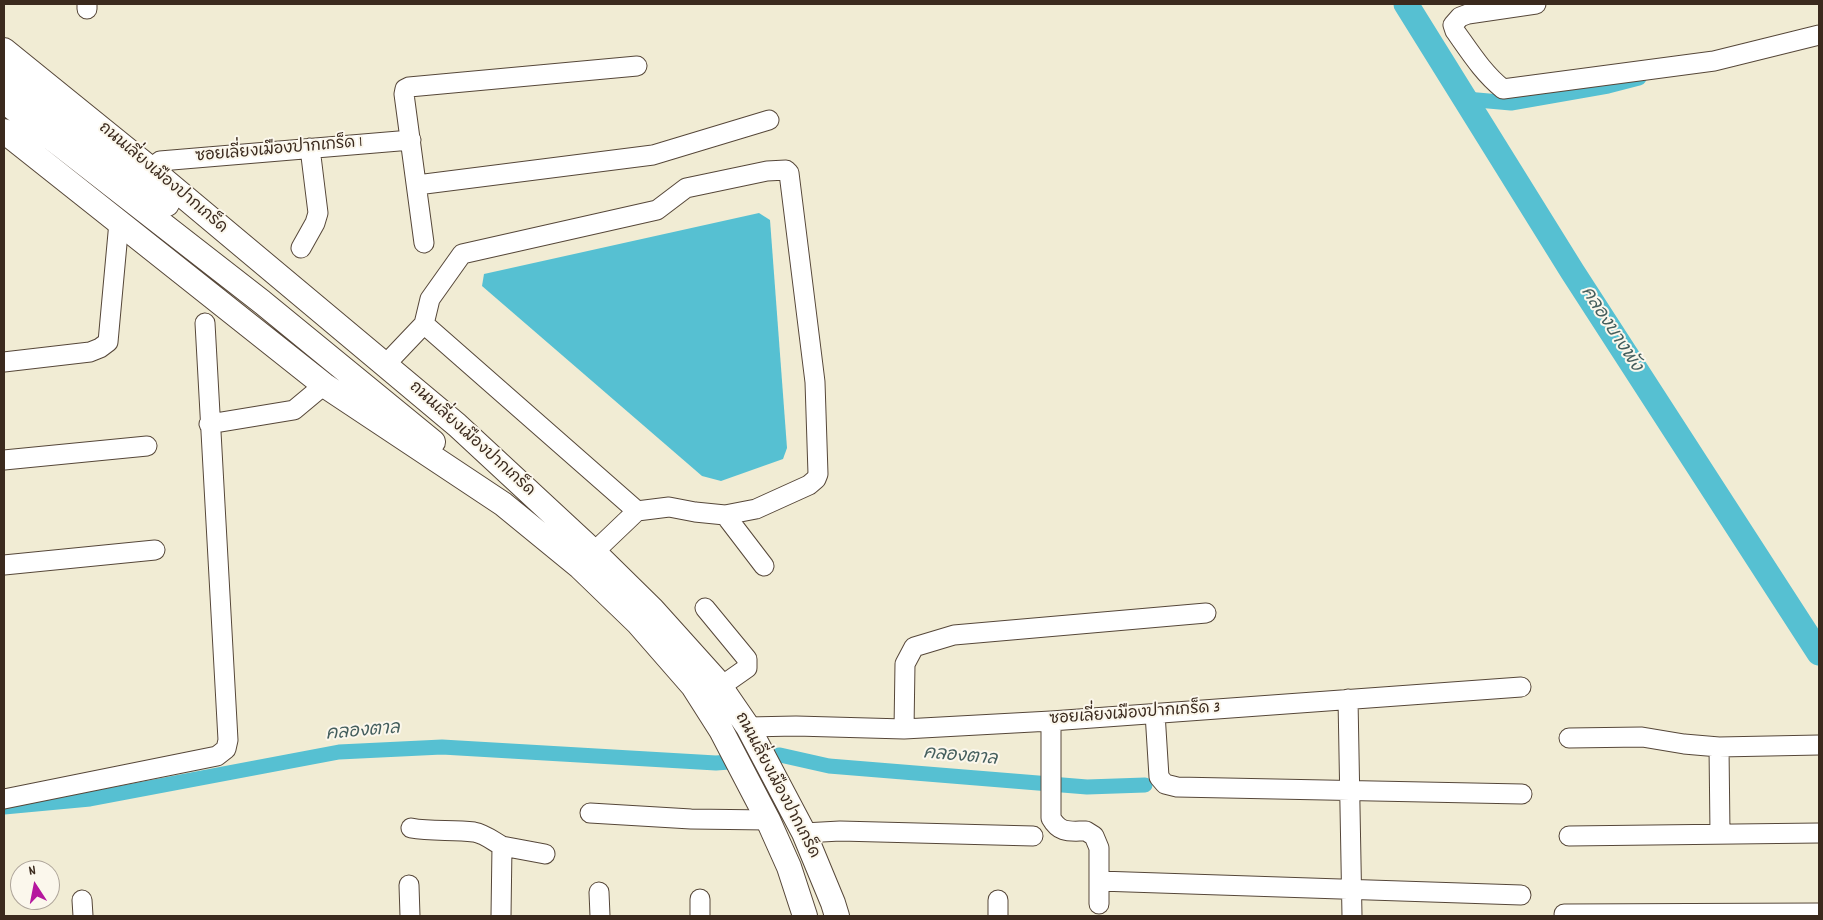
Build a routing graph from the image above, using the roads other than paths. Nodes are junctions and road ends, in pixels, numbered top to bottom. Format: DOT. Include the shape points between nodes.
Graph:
graph roads {
  1 [pos="1536,4"];
  2 [pos="1819,35"];
  3 [pos="5,51"];
  4 [pos="637,66"];
  5 [pos="4,75"];
  6 [pos="4,101"];
  7 [pos="769,120"];
  8 [pos="4,131"];
  9 [pos="411,140"];
  10 [pos="310,148"];
  11 [pos="151,170"];
  12 [pos="416,185"];
  13 [pos="119,222"];
  14 [pos="424,243"];
  15 [pos="300,248"];
  16 [pos="265,295"];
  17 [pos="205,324"];
  18 [pos="424,324"];
  19 [pos="4,362"];
  20 [pos="385,364"];
  21 [pos="324,385"];
  22 [pos="209,424"];
  23 [pos="146,446"];
  24 [pos="4,460"];
  25 [pos="512,476"];
  26 [pos="503,504"];
  27 [pos="636,511"];
  28 [pos="725,515"];
  29 [pos="155,550"];
  30 [pos="594,552"];
  31 [pos="4,565"];
  32 [pos="764,566"];
  33 [pos="704,608"];
  34 [pos="1206,613"];
  35 [pos="720,687"];
  36 [pos="1521,687"];
  37 [pos="1348,699"];
  38 [pos="1155,712"];
  39 [pos="1051,721"];
  40 [pos="748,727"];
  41 [pos="904,729"];
  42 [pos="1569,738"];
  43 [pos="1819,744"];
  44 [pos="1719,747"];
  45 [pos="1350,792"];
  46 [pos="1522,794"];
  47 [pos="4,799"];
  48 [pos="590,812"];
  49 [pos="768,820"];
  50 [pos="411,828"];
  51 [pos="1720,833"];
  52 [pos="1819,833"];
  53 [pos="804,834"];
  54 [pos="1033,836"];
  55 [pos="1569,836"];
  56 [pos="502,846"];
  57 [pos="545,854"];
  58 [pos="1099,881"];
  59 [pos="409,885"];
  60 [pos="1352,889"];
  61 [pos="599,892"];
  62 [pos="1521,895"];
  63 [pos="1098,904"];
  64 [pos="1819,913"];
  65 [pos="1564,914"];
  66 [pos="410,916"];
  67 [pos="500,916"];
  68 [pos="600,916"];
  69 [pos="805,916"];
  70 [pos="837,916"];
  71 [pos="1352,916"];
  1 -- 2 [label="street" via="1460,16 1454,25 1479,65 1503,89 1714,61"];
  3 -- 11 [label="main road, ถนนเลี่ยงเมืองปากเกร็ด"];
  4 -- 9 [label="street" via="409,87 404,94"];
  5 -- 16 [label="main road" via="208,236"];
  6 -- 16 [label="main road"];
  7 -- 12 [label="street" via="653,155"];
  8 -- 13 [label="main road, ถนนเลี่ยงเมืองปากเกร็ด"];
  9 -- 10 [label="street, ซอยเลี่ยงเมืองปากเกร็ด 1"];
  9 -- 12 [label="street"];
  10 -- 11 [label="street, ซอยเลี่ยงเมืองปากเกร็ด 1" via="160,160"];
  10 -- 15 [label="street" via="318,213"];
  11 -- 20 [label="main road, ถนนเลี่ยงเมืองปากเกร็ด"];
  12 -- 14 [label="street"];
  13 -- 19 [label="street" via="108,342 90,352"];
  13 -- 21 [label="main road, ถนนเลี่ยงเมืองปากเกร็ด"];
  16 -- 25 [label="main road"];
  16 -- 26 [label="main road"];
  17 -- 22 [label="street"];
  18 -- 20 [label="street"];
  18 -- 27 [label="street"];
  18 -- 28 [label="street" via="430,300 462,254 657,210 686,188 786,170 789,173 814,382 818,474 810,485 756,509"];
  20 -- 25 [label="main road, ถนนเลี่ยงเมืองปากเกร็ด"];
  21 -- 22 [label="street" via="294,410"];
  21 -- 26 [label="main road, ถนนเลี่ยงเมืองปากเกร็ด"];
  22 -- 47 [label="street" via="226,748 217,756"];
  23 -- 24 [label="street"];
  25 -- 30 [label="main road, ถนนเลี่ยงเมืองปากเกร็ด"];
  26 -- 49 [label="main road, ถนนเลี่ยงเมืองปากเกร็ด" via="580,567 638,623 693,686 721,730"];
  27 -- 28 [label="street" via="669,507"];
  27 -- 30 [label="street"];
  28 -- 32 [label="street"];
  29 -- 31 [label="street"];
  30 -- 35 [label="main road, ถนนเลี่ยงเมืองปากเกร็ด" via="652,609"];
  33 -- 35 [label="street" via="747,659 747,668"];
  34 -- 41 [label="street" via="954,635 914,647 905,664"];
  35 -- 40 [label="main road, ถนนเลี่ยงเมืองปากเกร็ด"];
  36 -- 37 [label="street, ซอยเลี่ยงเมืองปากเกร็ด 3"];
  37 -- 38 [label="street, ซอยเลี่ยงเมืองปากเกร็ด 3"];
  37 -- 45 [label="street"];
  38 -- 39 [label="street, ซอยเลี่ยงเมืองปากเกร็ด 3"];
  38 -- 45 [label="street" via="1159,777 1165,784"];
  39 -- 41 [label="street, ซอยเลี่ยงเมืองปากเกร็ด 3"];
  39 -- 58 [label="street" via="1051,818 1063,831 1086,831 1094,836 1099,848"];
  40 -- 41 [label="street, ซอยเลี่ยงเมืองปากเกร็ด 3"];
  40 -- 53 [label="main road, ถนนเลี่ยงเมืองปากเกร็ด"];
  42 -- 44 [label="street" via="1642,737"];
  43 -- 44 [label="street"];
  44 -- 51 [label="street"];
  45 -- 46 [label="street"];
  45 -- 60 [label="street"];
  48 -- 49 [label="street"];
  49 -- 69 [label="main road, ถนนเลี่ยงเมืองปากเกร็ด" via="789,867"];
  50 -- 56 [label="street" via="475,832"];
  51 -- 52 [label="street"];
  51 -- 55 [label="street"];
  53 -- 54 [label="street" via="840,831"];
  53 -- 70 [label="main road, ถนนเลี่ยงเมืองปากเกร็ด"];
  56 -- 57 [label="street"];
  56 -- 67 [label="street"];
  58 -- 60 [label="street"];
  58 -- 63 [label="street"];
  59 -- 66 [label="street"];
  60 -- 62 [label="street"];
  60 -- 71 [label="street"];
  61 -- 68 [label="street"];
  64 -- 65 [label="street"];
}
